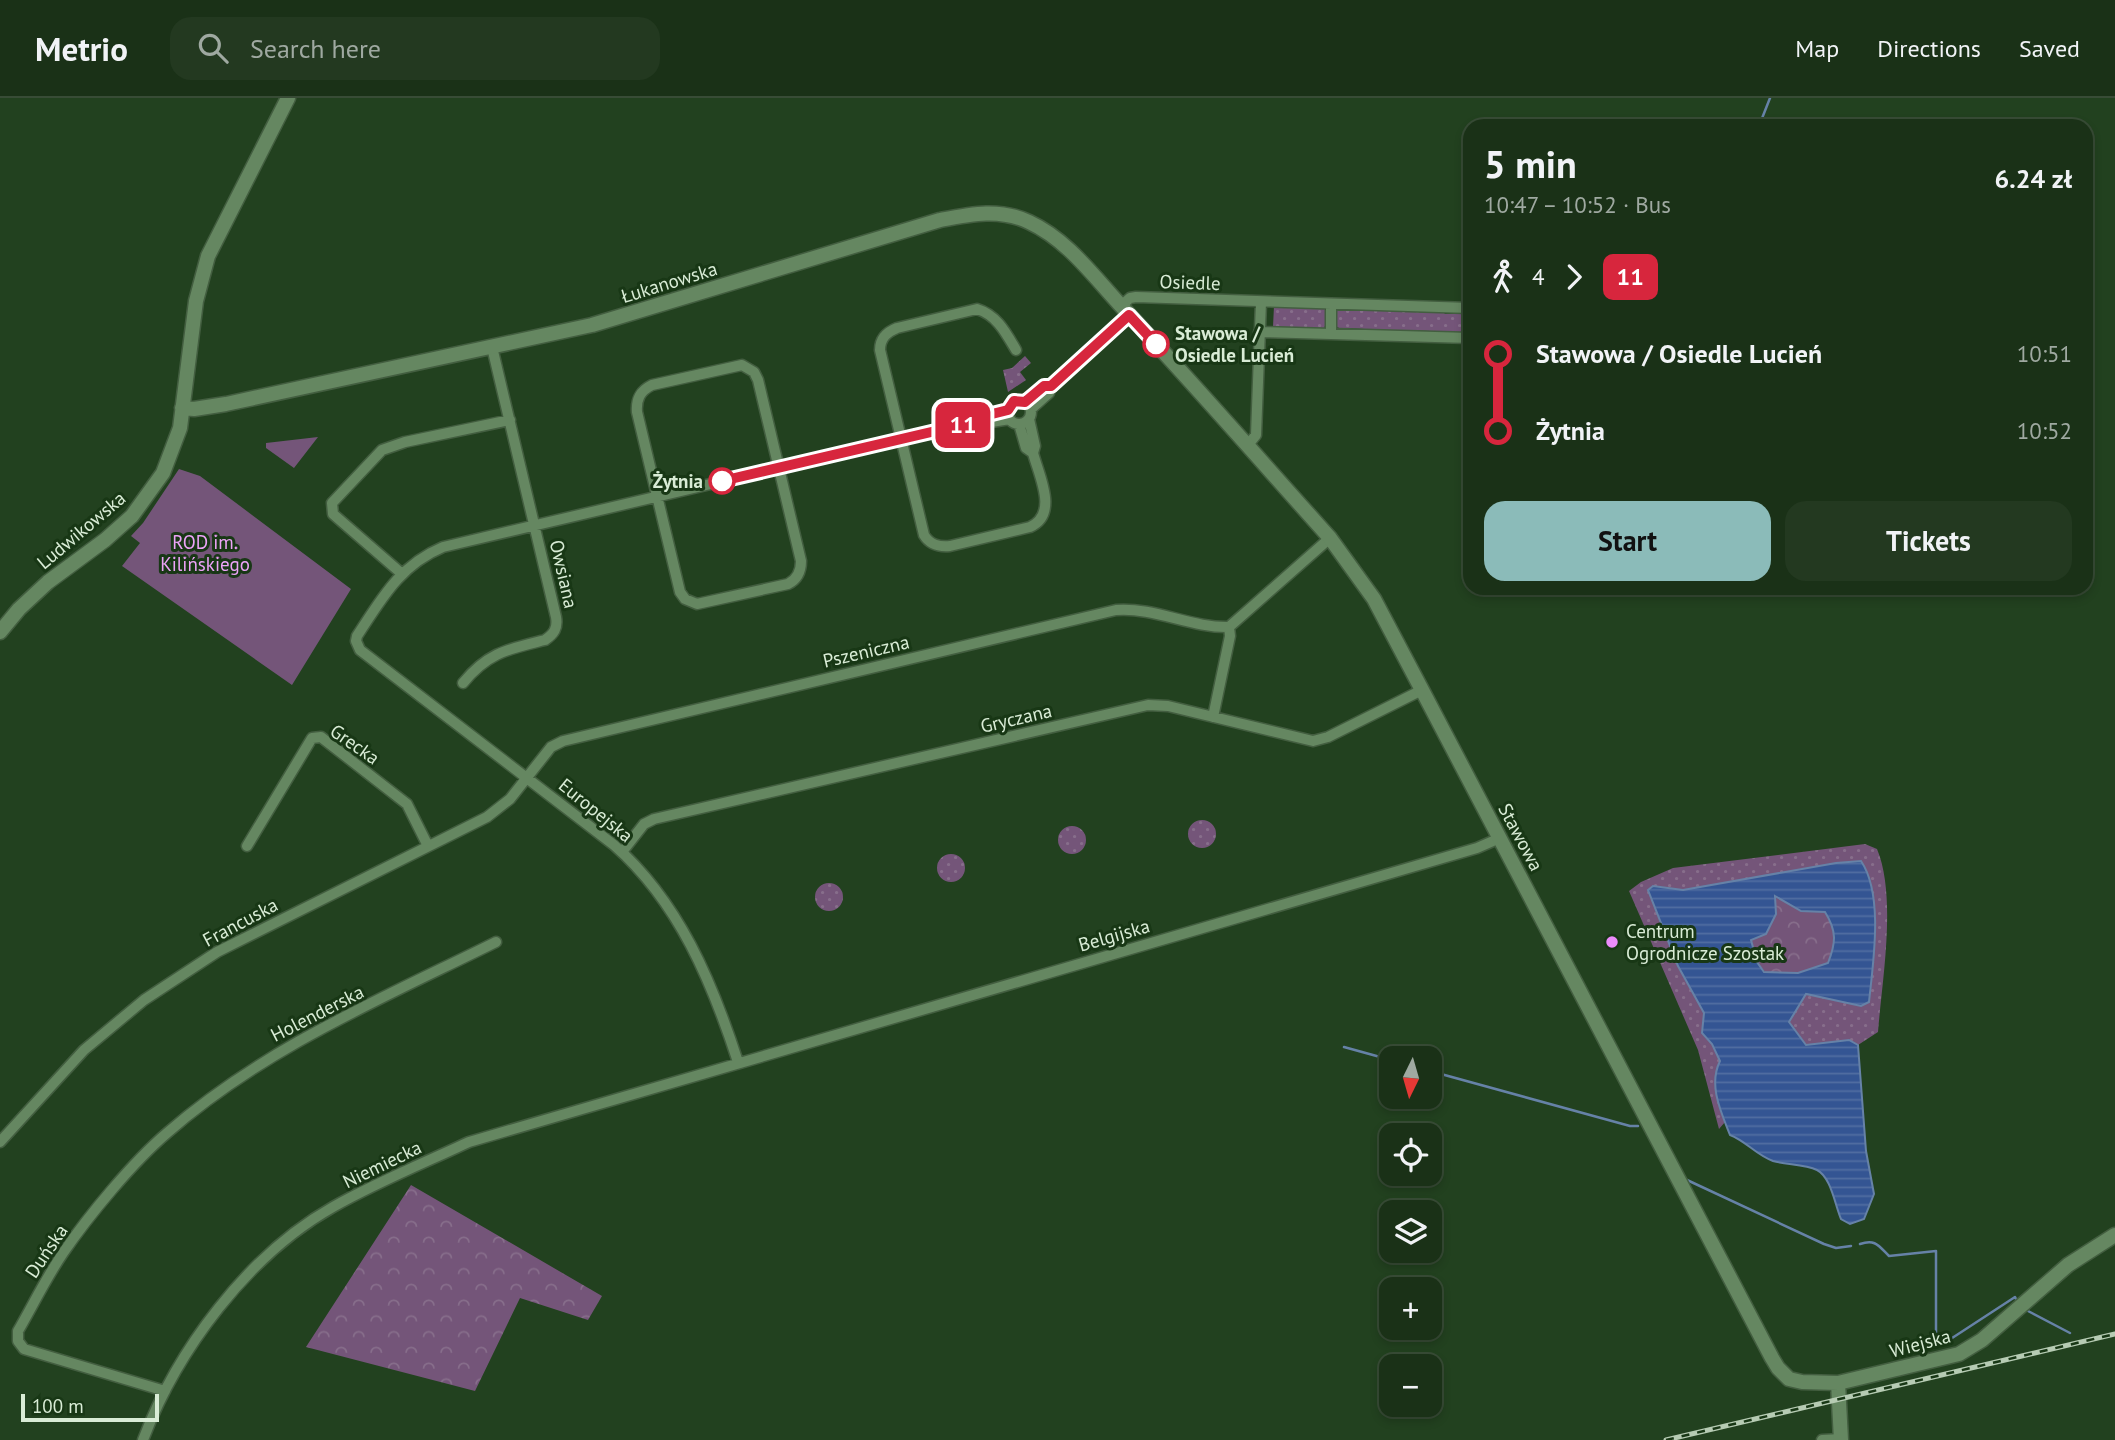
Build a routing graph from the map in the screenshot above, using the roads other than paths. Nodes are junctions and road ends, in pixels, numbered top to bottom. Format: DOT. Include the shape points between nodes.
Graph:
graph roads {
  1 [pos="288,98"];
  2 [pos="1261,302"];
  3 [pos="1331,304"];
  4 [pos="1463,308"];
  5 [pos="1125,310"];
  6 [pos="1259,332"];
  7 [pos="1331,334"];
  8 [pos="1463,338"];
  9 [pos="492,347"];
  10 [pos="1016,350"];
  11 [pos="182,408"];
  12 [pos="1020,414"];
  13 [pos="510,420"];
  14 [pos="901,439"];
  15 [pos="1247,446"];
  16 [pos="779,467"];
  17 [pos="657,496"];
  18 [pos="534,525"];
  19 [pos="1330,538"];
  20 [pos="401,573"];
  21 [pos="1229,626"];
  22 [pos="0,632"];
  23 [pos="463,683"];
  24 [pos="1422,690"];
  25 [pos="1213,717"];
  26 [pos="528,778"];
  27 [pos="1500,838"];
  28 [pos="247,846"];
  29 [pos="428,846"];
  30 [pos="622,852"];
  31 [pos="496,942"];
  32 [pos="738,1062"];
  33 [pos="166,1133"];
  34 [pos="0,1142"];
  35 [pos="2115,1236"];
  36 [pos="1838,1383"];
  37 [pos="165,1391"];
  38 [pos="144,1440"];
  39 [pos="1822,1440"];
  40 [pos="1841,1440"];
  1 -- 11 [label="street, Ludwikowska" via="208,256 196,301"];
  2 -- 3 [label="street, Osiedle"];
  2 -- 5 [label="street, Osiedle" via="1136,297 1130,298"];
  2 -- 6 [label="street"];
  3 -- 4 [label="street, Osiedle"];
  3 -- 7 [label="street"];
  5 -- 9 [label="street, Łukanowska" via="1050,234 1021,219 988,213 940,220 592,325"];
  5 -- 12 [label="street" via="1049,393"];
  5 -- 15 [label="street, Stawowa"];
  6 -- 7 [label="street, Osiedle"];
  6 -- 15 [label="street" via="1256,435"];
  7 -- 8 [label="street, Osiedle"];
  9 -- 11 [label="street, Łukanowska" via="226,404"];
  9 -- 13 [label="street, Owsiana"];
  10 -- 14 [label="street" via="994,318 977,309 890,331 880,350"];
  11 -- 22 [label="street, Ludwikowska" via="173,449 145,501 105,540 44,585"];
  12 -- 14 [label="street" via="980,417"];
  12 -- 14 [label="street" via="1046,509 1040,521 944,547 932,544 924,535"];
  13 -- 18 [label="street, Owsiana"];
  13 -- 20 [label="street" via="382,450 335,499 333,514"];
  14 -- 16 [label="street"];
  15 -- 19 [label="street, Stawowa"];
  16 -- 17 [label="street"];
  16 -- 17 [label="street" via="758,380 750,368 736,366 652,385 640,394 637,407"];
  16 -- 17 [label="street" via="801,561 798,575 788,584 701,604 685,599"];
  17 -- 18 [label="street"];
  18 -- 20 [label="street" via="443,547"];
  18 -- 23 [label="street, Owsiana" via="556,617 555,631 545,640 493,655"];
  19 -- 21 [label="street"];
  19 -- 24 [label="street, Stawowa" via="1374,599"];
  20 -- 26 [label="street, Europejska" via="357,636 357,646"];
  21 -- 25 [label="street"];
  21 -- 26 [label="street, Pszeniczna" via="1116,610 572,738 551,747"];
  24 -- 25 [label="street, Gryczana" via="1318,740"];
  24 -- 27 [label="street, Stawowa"];
  25 -- 30 [label="street, Gryczana" via="1158,705 1135,708 654,819 644,824"];
  26 -- 29 [label="street, Francuska" via="495,812"];
  26 -- 30 [label="street, Europejska"];
  27 -- 32 [label="street, Belgijska"];
  27 -- 36 [label="street, Stawowa" via="1778,1368 1795,1381"];
  28 -- 29 [label="street, Grecka" via="312,738 321,737 407,804"];
  29 -- 34 [label="street, Francuska" via="217,952 145,1000 84,1050"];
  30 -- 32 [label="street, Europejska" via="660,897 702,965"];
  31 -- 33 [label="street, Holenderska" via="284,1048 218,1091"];
  32 -- 37 [label="street, Niemiecka" via="469,1142 333,1207 290,1237 242,1282 208,1324"];
  33 -- 37 [label="street, Duńska" via="63,1253 18,1331 24,1349"];
  35 -- 36 [label="street, Wiejska" via="2067,1265 1968,1350"];
  36 -- 40 [label="street"];
  37 -- 38 [label="street, Niemiecka"];
  39 -- 40 [label="street"];
}
